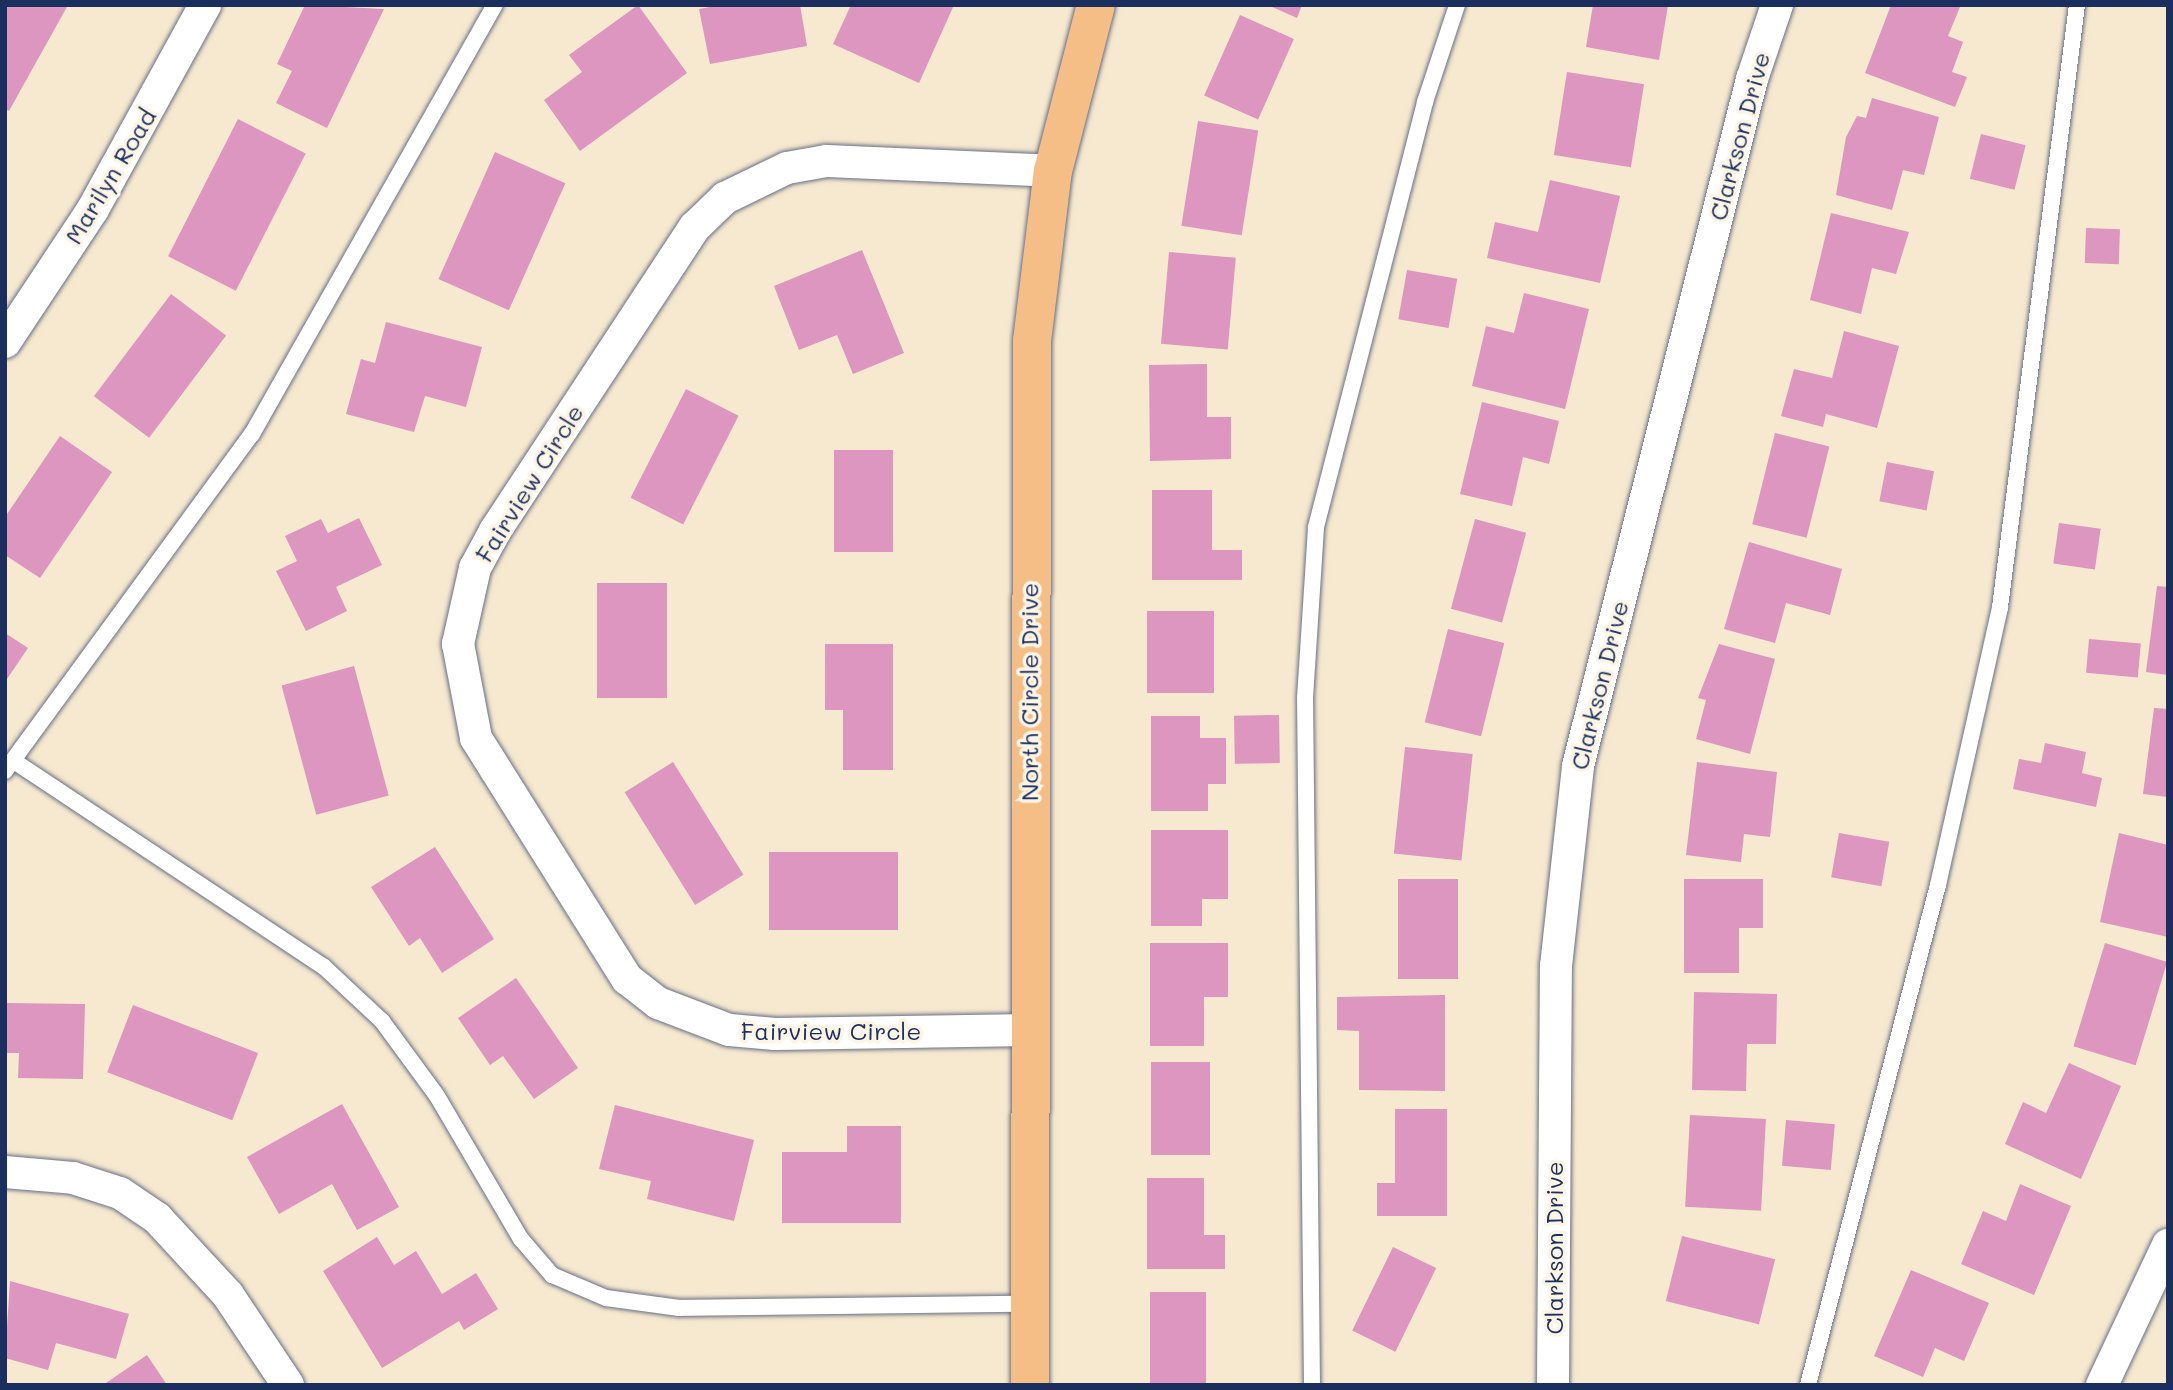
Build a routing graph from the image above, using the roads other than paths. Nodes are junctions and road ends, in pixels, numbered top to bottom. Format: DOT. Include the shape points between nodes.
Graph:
graph roads {
  1 [pos="205,5"];
  2 [pos="495,5"];
  3 [pos="1096,5"];
  4 [pos="1457,5"];
  5 [pos="1777,5"];
  6 [pos="2077,5"];
  7 [pos="1054,170"];
  8 [pos="5,342"];
  9 [pos="9,766"];
  10 [pos="1031,1030"];
  11 [pos="5,1172"];
  12 [pos="2164,1265"];
  13 [pos="1031,1304"];
  14 [pos="288,1385"];
  15 [pos="1030,1385"];
  16 [pos="1312,1385"];
  17 [pos="1553,1385"];
  18 [pos="1808,1385"];
  19 [pos="2102,1385"];
  1 -- 8 [label="street, Marilyn Road" via="93,209"];
  2 -- 9 [label="lane" via="252,434"];
  3 -- 7 [label="main road, North Circle Drive"];
  4 -- 16 [label="lane" via="1424,102 1316,527 1306,698"];
  5 -- 17 [label="street, Clarkson Drive" via="1752,79 1578,766 1556,966"];
  6 -- 18 [label="lane" via="2000,607 1938,886"];
  7 -- 10 [label="main road, North Circle Drive" via="1032,341"];
  7 -- 10 [label="street, Fairview Circle" via="826,161 787,168 725,198 695,228 495,531 475,568 458,644 476,738 627,979 658,1003 729,1030 775,1034"];
  9 -- 13 [label="lane" via="323,966 382,1021 437,1096 522,1239 552,1275 606,1298 678,1308"];
  10 -- 13 [label="main road, North Circle Drive"];
  11 -- 14 [label="street" via="73,1178 120,1193 157,1218 228,1295"];
  12 -- 19 [label="street"];
  13 -- 15 [label="main road, North Circle Drive"];
}
